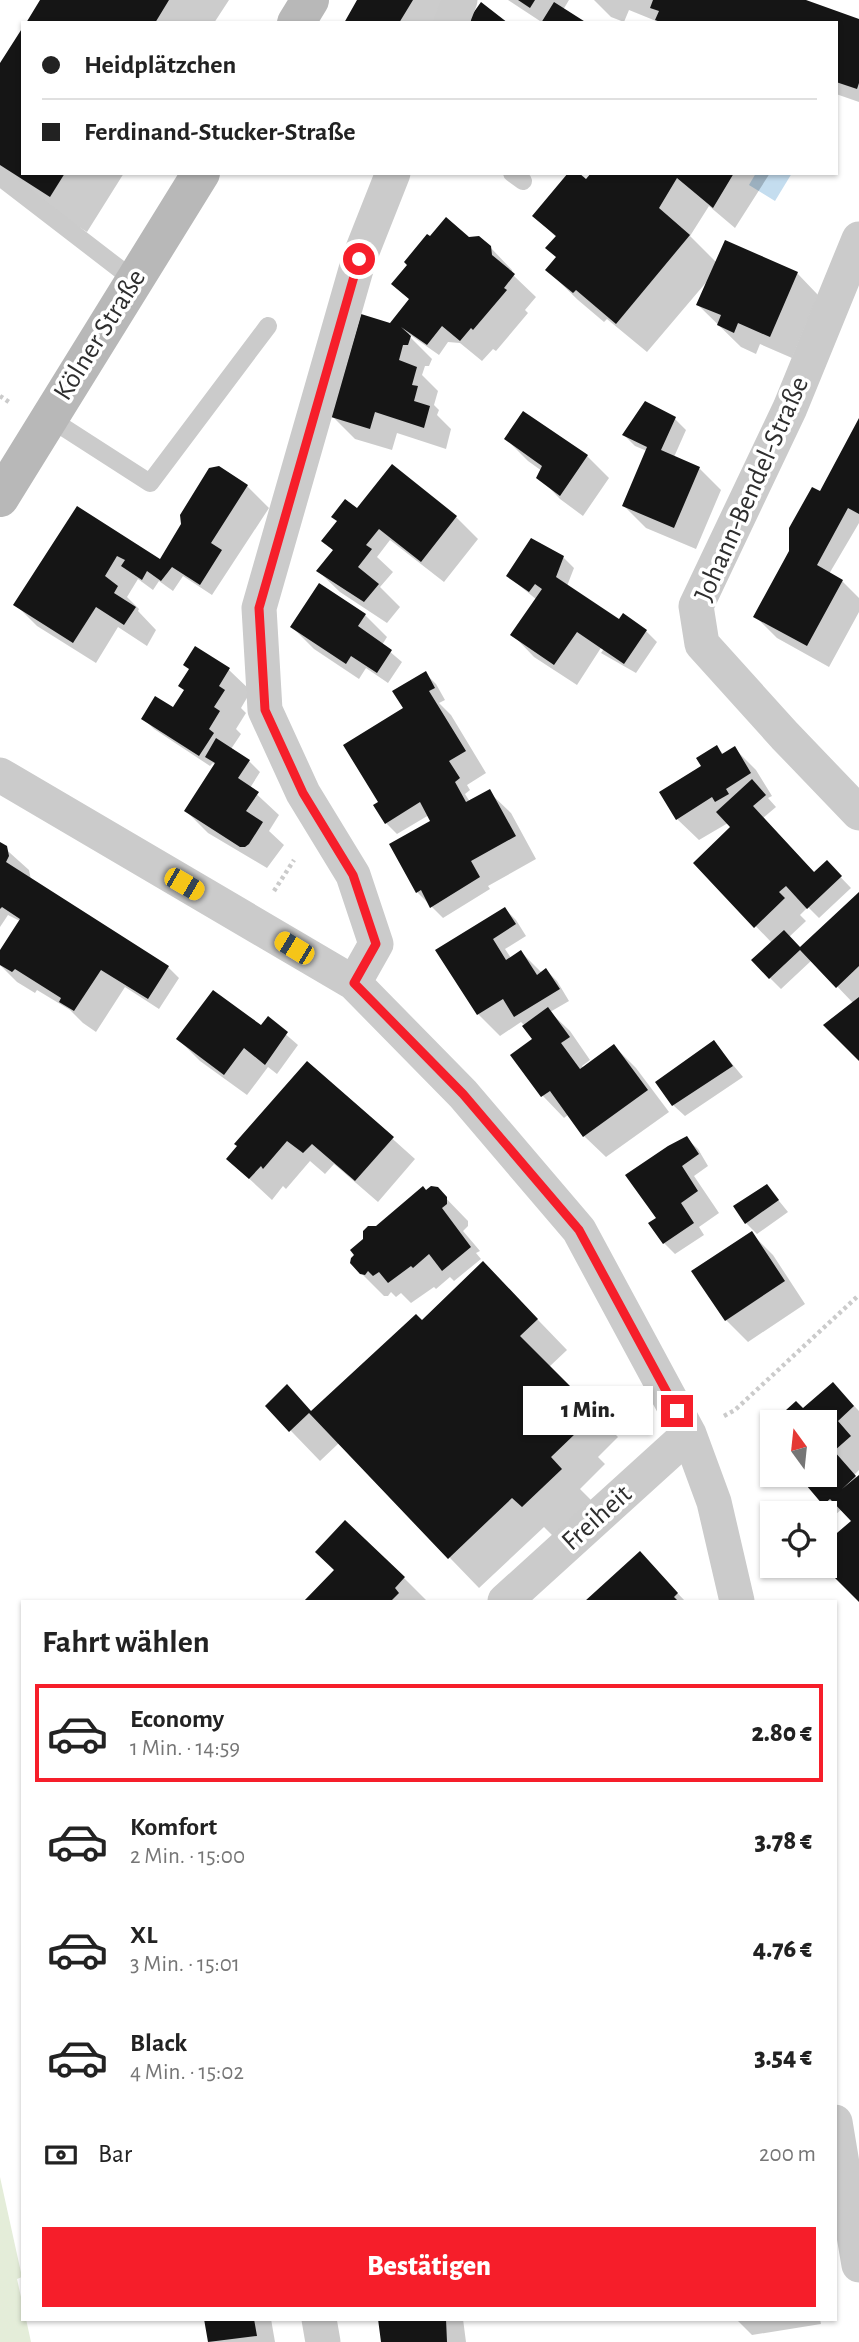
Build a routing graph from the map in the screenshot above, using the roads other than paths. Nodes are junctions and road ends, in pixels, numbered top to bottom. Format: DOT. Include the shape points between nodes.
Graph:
graph roads {
  1 [pos="310,0"];
  2 [pos="460,0"];
  3 [pos="297,21"];
  4 [pos="452,21"];
  5 [pos="200,175"];
  6 [pos="392,175"];
  7 [pos="0,177"];
  8 [pos="859,239"];
  9 [pos="134,279"];
  10 [pos="268,326"];
  11 [pos="49,418"];
  12 [pos="0,498"];
  13 [pos="0,775"];
  14 [pos="859,813"];
  15 [pos="354,983"];
  16 [pos="689,1434"];
  17 [pos="506,1600"];
  18 [pos="737,1600"];
  19 [pos="837,2134"];
  20 [pos="859,2265"];
  21 [pos="319,2321"];
  22 [pos="323,2342"];
  1 -- 3 [label="main road"];
  2 -- 4 [label="street"];
  5 -- 9 [label="main road, Kölner Straße"];
  6 -- 15 [label="street" via="359,259 259,608 265,710 303,793 353,875 376,944"];
  7 -- 9 [label="lane"];
  8 -- 14 [label="street, Johann-Bendel-Straße" via="790,408 696,606 702,644"];
  9 -- 11 [label="main road, Kölner Straße"];
  10 -- 11 [label="lane" via="150,484"];
  11 -- 12 [label="main road, Kölner Straße"];
  13 -- 15 [label="street"];
  15 -- 16 [label="street" via="463,1094 579,1230"];
  16 -- 17 [label="street, Freiheit"];
  16 -- 18 [label="street" via="714,1502"];
  19 -- 20 [label="street"];
  21 -- 22 [label="street"];
}
